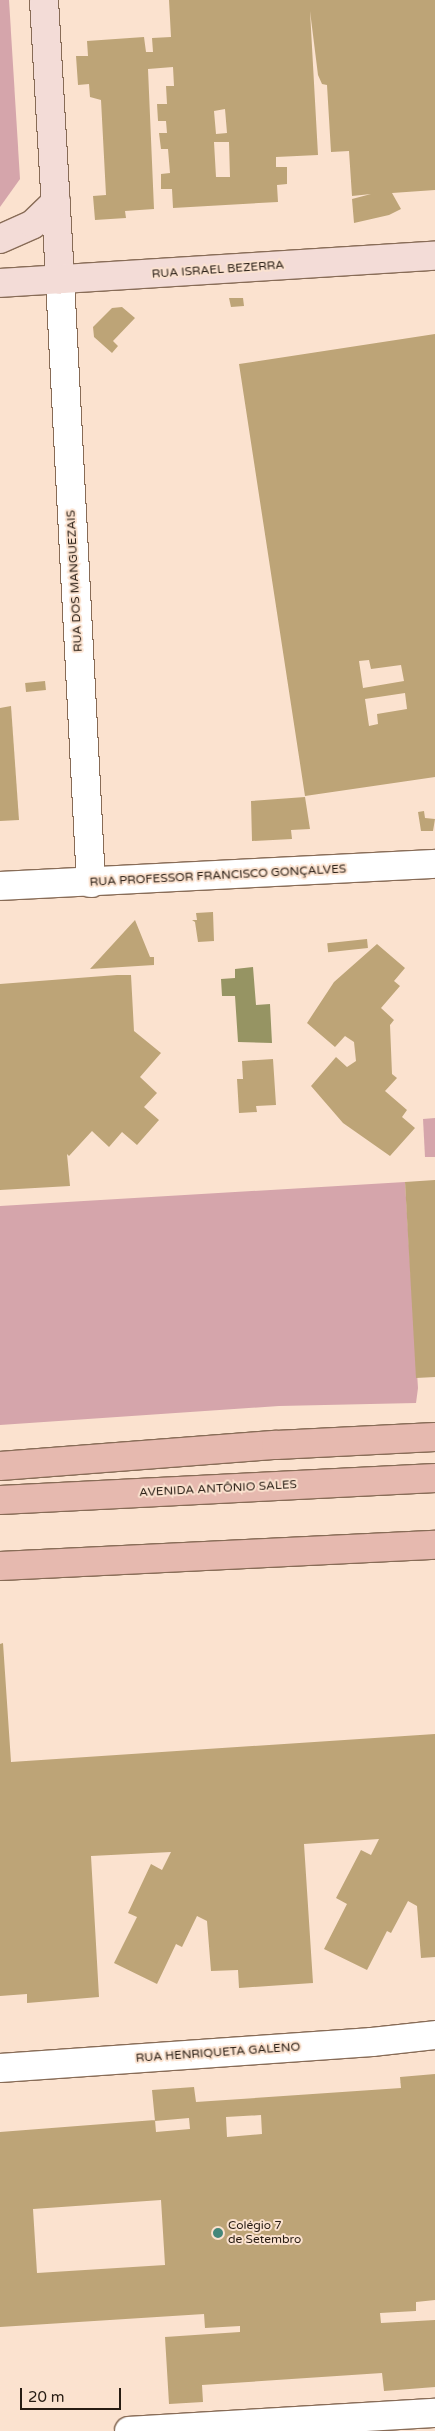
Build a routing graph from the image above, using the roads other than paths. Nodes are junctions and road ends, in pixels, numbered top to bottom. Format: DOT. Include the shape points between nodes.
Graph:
graph roads {
  1 [pos="44,0"];
  2 [pos="56,202"];
  3 [pos="0,239"];
  4 [pos="435,256"];
  5 [pos="60,280"];
  6 [pos="0,283"];
  7 [pos="435,864"];
  8 [pos="91,883"];
  9 [pos="0,886"];
  10 [pos="435,1437"];
  11 [pos="0,1466"];
  12 [pos="435,1478"];
  13 [pos="0,1500"];
  14 [pos="435,1545"];
  15 [pos="0,1566"];
  16 [pos="435,2034"];
  17 [pos="0,2068"];
  18 [pos="435,2413"];
  19 [pos="129,2431"];
  1 -- 2 [label="street"];
  2 -- 3 [label="street" via="33,224"];
  2 -- 5 [label="street"];
  4 -- 5 [label="street, RUA ISRAEL BEZERRA"];
  5 -- 6 [label="street, RUA ISRAEL BEZERRA"];
  5 -- 8 [label="street, RUA DOS MANGUEZAIS"];
  7 -- 8 [label="street, RUA PROFESSOR FRANCISCO GONÇALVES"];
  8 -- 9 [label="street, RUA PROFESSOR FRANCISCO GONÇALVES"];
  10 -- 11 [label="main road" via="276,1445"];
  12 -- 13 [label="main road, AVENIDA ANTÔNIO SALES"];
  14 -- 15 [label="main road"];
  16 -- 17 [label="street, RUA HENRIQUETA GALENO" via="362,2043"];
  18 -- 19 [label="street"];
}
